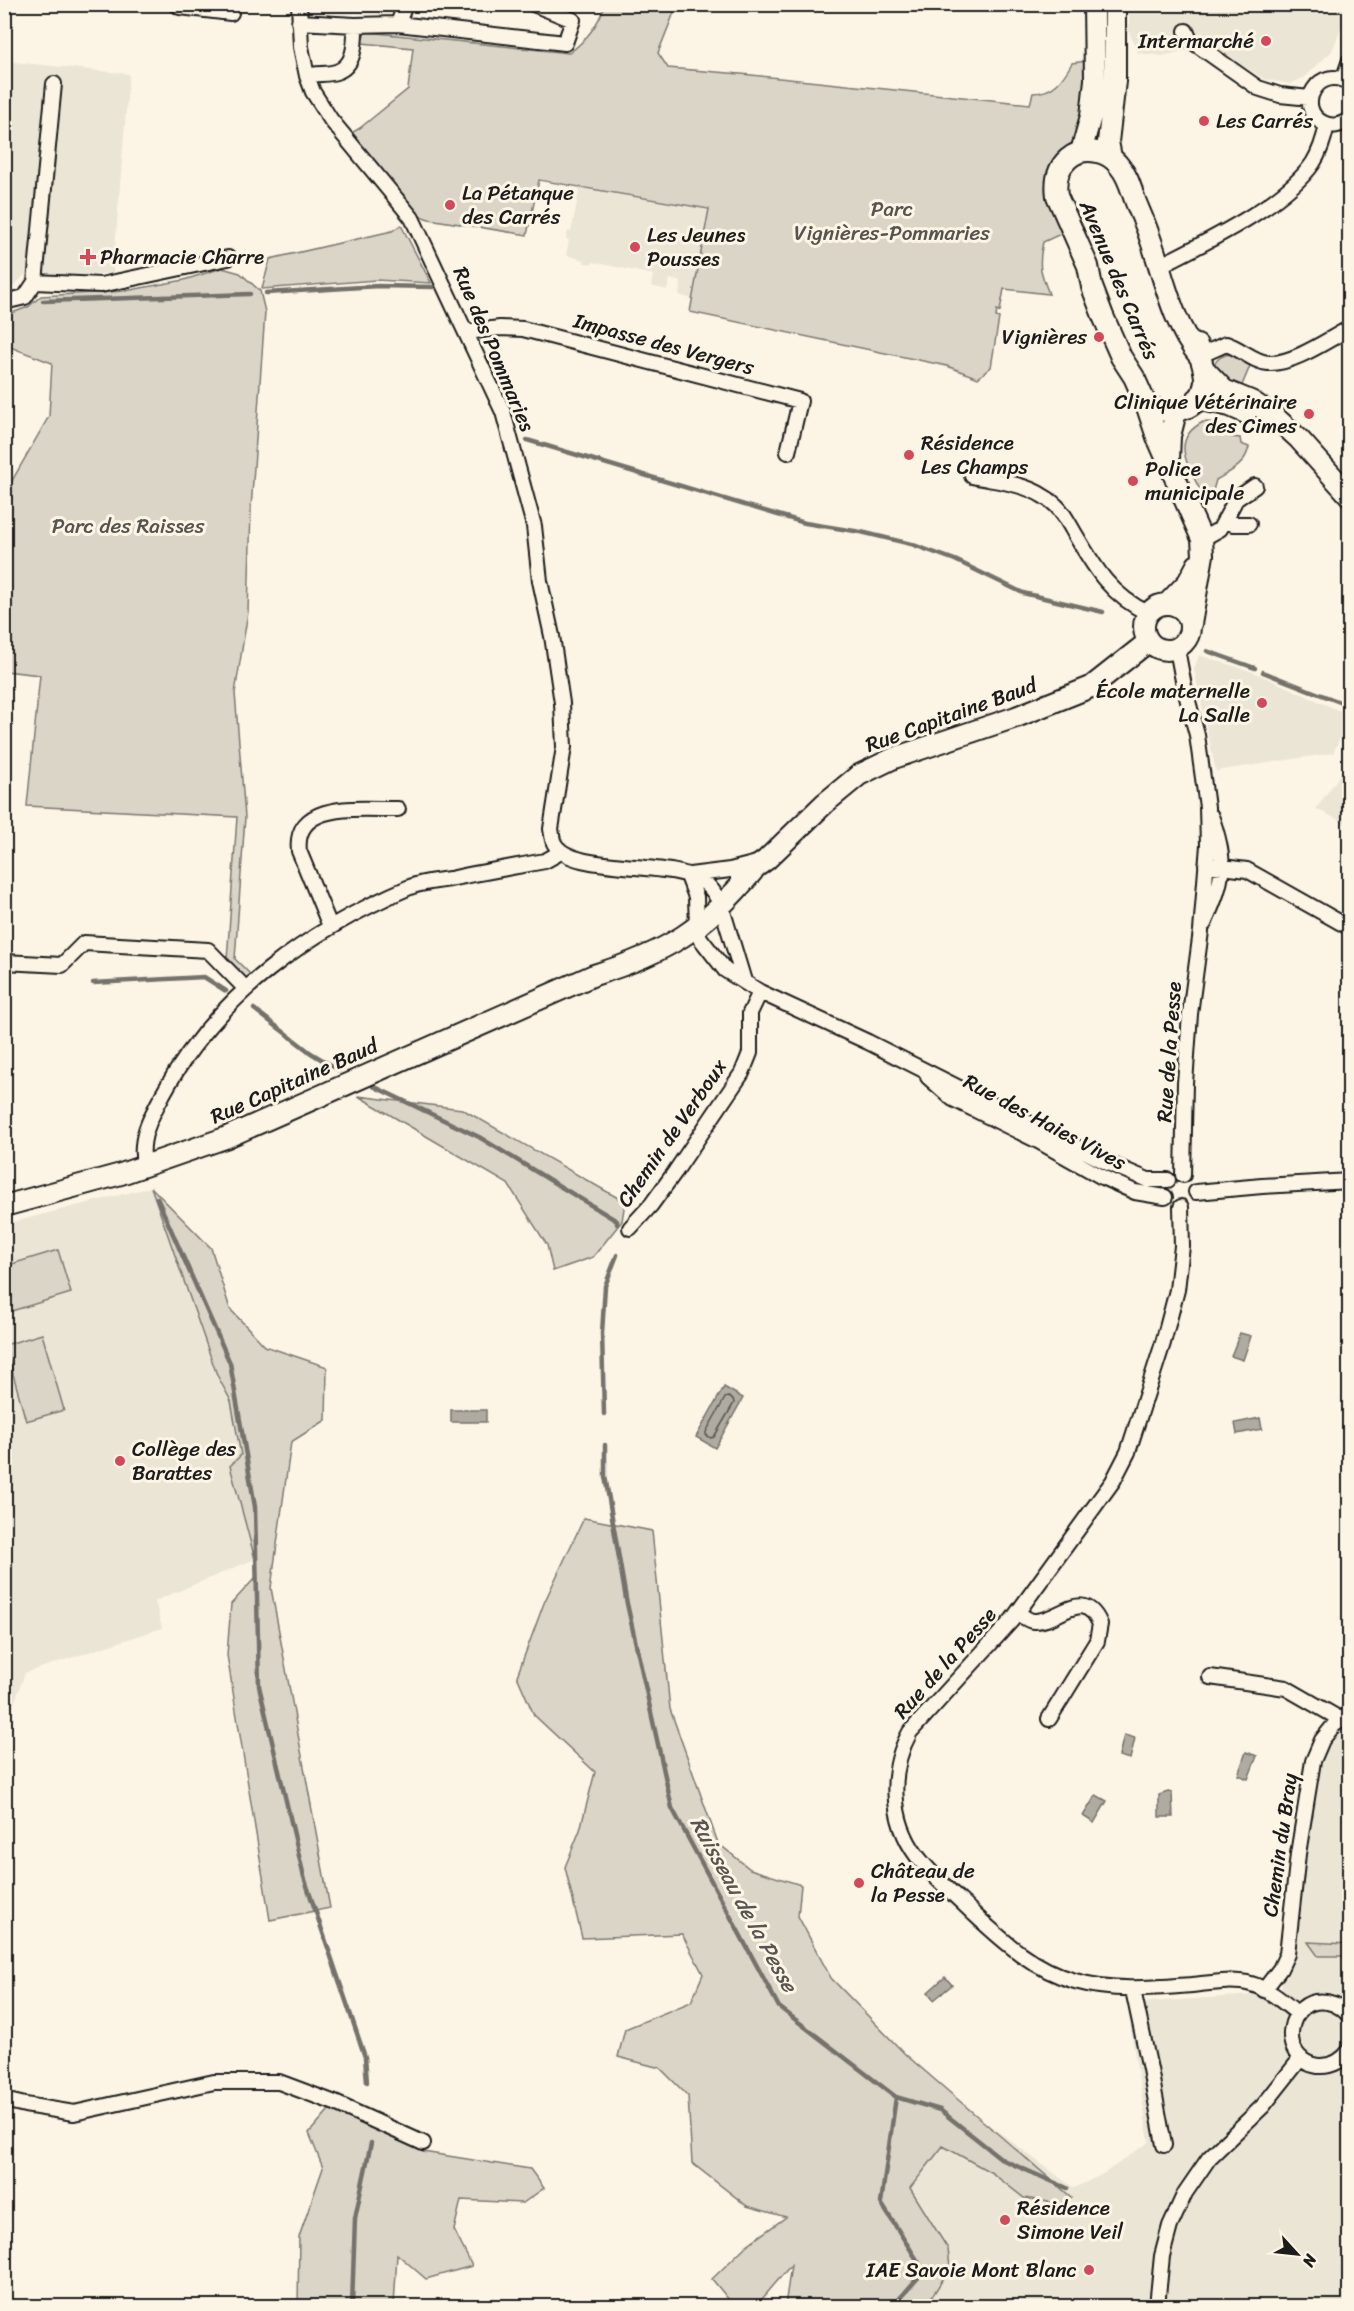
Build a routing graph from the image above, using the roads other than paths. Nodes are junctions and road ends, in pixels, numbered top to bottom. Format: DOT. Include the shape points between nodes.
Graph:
graph roads {
  1 [pos="176,4"];
  2 [pos="299,4"];
  3 [pos="405,4"];
  4 [pos="533,4"];
  5 [pos="1094,4"];
  6 [pos="1115,4"];
  7 [pos="231,13"];
  8 [pos="299,22"];
  9 [pos="398,24"];
  10 [pos="355,25"];
  11 [pos="1186,31"];
  12 [pos="1350,60"];
  13 [pos="307,76"];
  14 [pos="1346,82"];
  15 [pos="54,84"];
  16 [pos="1310,98"];
  17 [pos="1350,119"];
  18 [pos="1327,125"];
  19 [pos="1082,152"];
  20 [pos="1111,157"];
  21 [pos="1151,240"];
  22 [pos="228,258"];
  23 [pos="1165,263"];
  24 [pos="34,282"];
  25 [pos="4,302"];
  26 [pos="1350,328"];
  27 [pos="466,332"];
  28 [pos="1202,363"];
  29 [pos="1197,399"];
  30 [pos="1146,404"];
  31 [pos="1176,412"];
  32 [pos="789,452"];
  33 [pos="1168,463"];
  34 [pos="972,476"];
  35 [pos="1255,486"];
  36 [pos="1350,496"];
  37 [pos="1350,503"];
  38 [pos="1226,519"];
  39 [pos="1250,524"];
  40 [pos="1202,547"];
  41 [pos="1168,603"];
  42 [pos="1148,613"];
  43 [pos="1191,624"];
  44 [pos="1149,642"];
  45 [pos="1177,649"];
  46 [pos="1207,807"];
  47 [pos="398,809"];
  48 [pos="561,852"];
  49 [pos="1206,865"];
  50 [pos="758,866"];
  51 [pos="1223,867"];
  52 [pos="688,876"];
  53 [pos="719,901"];
  54 [pos="697,921"];
  55 [pos="330,926"];
  56 [pos="1350,928"];
  57 [pos="1201,931"];
  58 [pos="4,962"];
  59 [pos="744,981"];
  60 [pos="249,985"];
  61 [pos="760,992"];
  62 [pos="915,1065"];
  63 [pos="145,1167"];
  64 [pos="1183,1175"];
  65 [pos="1168,1180"];
  66 [pos="1350,1181"];
  67 [pos="1196,1192"];
  68 [pos="1165,1197"];
  69 [pos="4,1206"];
  70 [pos="1181,1207"];
  71 [pos="630,1228"];
  72 [pos="1017,1613"];
  73 [pos="1210,1677"];
  74 [pos="1345,1716"];
  75 [pos="1049,1719"];
  76 [pos="1132,1990"];
  77 [pos="1264,1990"];
  78 [pos="1297,2013"];
  79 [pos="1350,2017"];
  80 [pos="1301,2058"];
  81 [pos="1346,2059"];
  82 [pos="4,2100"];
  83 [pos="423,2143"];
  84 [pos="1164,2145"];
  85 [pos="1157,2307"];
  1 -- 7 [label="street"];
  2 -- 8 [label="street, Rue des Pommaries"];
  3 -- 9 [label="street"];
  4 -- 9 [label="street" via="573,20 565,44"];
  5 -- 19 [label="main road" via="1095,80"];
  6 -- 20 [label="main road" via="1115,81 1108,142"];
  8 -- 10 [label="street"];
  8 -- 13 [label="street, Rue des Pommaries"];
  9 -- 10 [label="street"];
  10 -- 13 [label="street" via="354,49 347,64 338,72"];
  11 -- 16 [label="street" via="1190,40 1258,88"];
  12 -- 14 [label="street"];
  13 -- 27 [label="street, Rue des Pommaries" via="331,120 412,218"];
  14 -- 16 [label="street" via="1328,78 1312,91"];
  15 -- 24 [label="street"];
  16 -- 18 [label="street" via="1314,116"];
  17 -- 18 [label="street" via="1339,125"];
  18 -- 23 [label="street" via="1313,163 1283,193 1240,223"];
  19 -- 20 [label="main road" via="1098,151"];
  19 -- 30 [label="main road, Avenue des Carrés" via="1069,158 1058,172 1057,196 1088,266 1108,326"];
  20 -- 21 [label="main road, Avenue des Carrés" via="1127,179"];
  21 -- 23 [label="main road, Avenue des Carrés"];
  21 -- 28 [label="main road, Avenue des Carrés" via="1188,342"];
  22 -- 24 [label="street" via="101,285"];
  23 -- 28 [label="main road, Avenue des Carrés"];
  24 -- 25 [label="street" via="25,297"];
  26 -- 28 [label="street" via="1280,362 1267,363 1226,344"];
  27 -- 32 [label="street, Impasse des Vergers" via="523,329 800,401"];
  27 -- 48 [label="street, Rue des Pommaries" via="502,412 534,526 562,703 564,747 551,829"];
  28 -- 29 [label="main road, Avenue des Carrés" via="1205,381"];
  28 -- 36 [label="main road" via="1224,390 1274,416"];
  29 -- 31 [label="main road"];
  29 -- 37 [label="main road" via="1230,406 1268,423 1325,484"];
  30 -- 31 [label="main road" via="1161,412"];
  30 -- 33 [label="main road"];
  31 -- 33 [label="main road"];
  33 -- 40 [label="main road"];
  34 -- 42 [label="street" via="1022,487 1055,504 1112,590"];
  35 -- 38 [label="street" via="1236,499"];
  38 -- 39 [label="street" via="1233,524"];
  38 -- 40 [label="street"];
  40 -- 41 [label="main road" via="1188,582"];
  40 -- 43 [label="main road"];
  41 -- 42 [label="main road" via="1157,605"];
  41 -- 43 [label="main road" via="1187,614"];
  42 -- 44 [label="main road" via="1143,622"];
  43 -- 45 [label="main road" via="1190,635"];
  44 -- 45 [label="main road" via="1157,649"];
  44 -- 50 [label="main road, Rue Capitaine Baud" via="1091,687 894,758 859,775"];
  45 -- 46 [label="street, Rue de la Pesse" via="1197,735"];
  46 -- 49 [label="street, Rue de la Pesse"];
  46 -- 51 [label="street, Rue de la Pesse"];
  47 -- 55 [label="street" via="334,811 314,816 304,826 299,851"];
  48 -- 52 [label="street" via="587,861"];
  48 -- 55 [label="street" via="545,861 413,886"];
  49 -- 51 [label="street"];
  49 -- 57 [label="street, Rue de la Pesse"];
  50 -- 52 [label="street"];
  50 -- 53 [label="main road, Rue Capitaine Baud" via="735,892"];
  51 -- 56 [label="street" via="1247,870"];
  51 -- 57 [label="street, Rue de la Pesse" via="1218,893"];
  52 -- 53 [label="street" via="704,882"];
  52 -- 54 [label="street" via="696,897"];
  53 -- 54 [label="main road, Rue Capitaine Baud"];
  53 -- 59 [label="street"];
  54 -- 59 [label="street, Rue des Haies Vives" via="700,938 725,970"];
  54 -- 63 [label="main road, Rue Capitaine Baud" via="672,945 636,962 594,975 236,1133"];
  55 -- 60 [label="street"];
  57 -- 64 [label="street, Rue de la Pesse" via="1190,1014"];
  58 -- 60 [label="street" via="62,965 84,943 208,950"];
  59 -- 61 [label="street, Rue des Haies Vives"];
  60 -- 63 [label="street" via="190,1050 168,1085 145,1134"];
  61 -- 62 [label="street, Rue des Haies Vives"];
  61 -- 71 [label="street, Chemin de Verboux" via="750,1013 750,1053 742,1073 675,1172"];
  62 -- 65 [label="street, Rue des Haies Vives" via="1108,1163 1148,1180"];
  62 -- 68 [label="street, Rue des Haies Vives" via="952,1099 1117,1184 1135,1192"];
  63 -- 69 [label="main road, Rue Capitaine Baud"];
  64 -- 65 [label="street"];
  64 -- 67 [label="street" via="1194,1183"];
  65 -- 68 [label="street"];
  66 -- 67 [label="street"];
  67 -- 70 [label="street" via="1191,1202"];
  68 -- 70 [label="street"];
  70 -- 72 [label="street, Rue de la Pesse" via="1177,1290 1128,1452 1113,1481"];
  72 -- 75 [label="street" via="1027,1620 1042,1621 1077,1606 1092,1612 1100,1624 1097,1641"];
  72 -- 76 [label="street, Rue de la Pesse" via="905,1741 895,1782 902,1827 907,1841 927,1868 1020,1954 1044,1969 1076,1981"];
  73 -- 74 [label="street" via="1279,1686"];
  74 -- 77 [label="street, Chemin du Bray" via="1322,1740 1313,1761 1287,1954"];
  76 -- 77 [label="street, Rue de la Pesse" via="1233,1983"];
  76 -- 84 [label="street"];
  77 -- 78 [label="street, Rue de la Pesse"];
  78 -- 79 [label="street" via="1323,2001 1342,2008"];
  78 -- 80 [label="street" via="1290,2037"];
  80 -- 81 [label="street" via="1320,2066"];
  80 -- 85 [label="street" via="1263,2106 1209,2158 1185,2193 1162,2256"];
  82 -- 83 [label="street" via="74,2113 214,2082 279,2082"];
}
